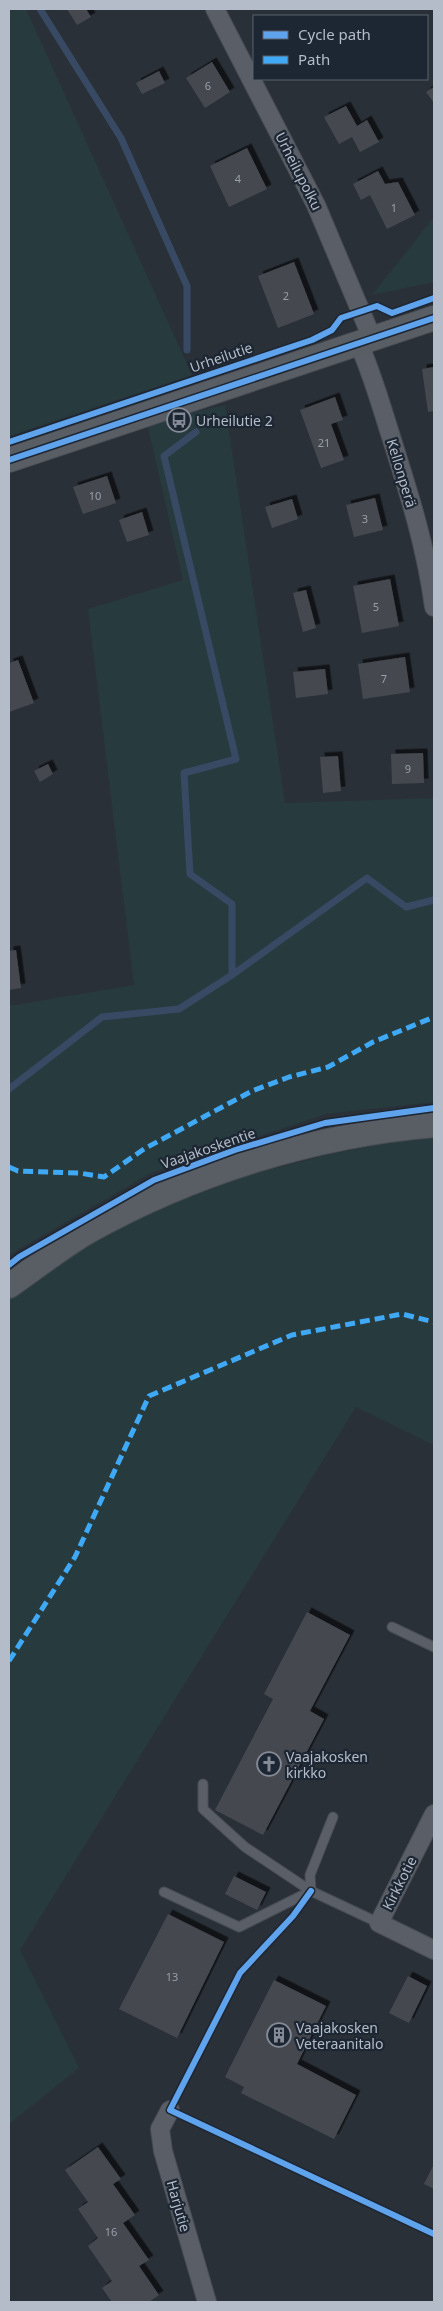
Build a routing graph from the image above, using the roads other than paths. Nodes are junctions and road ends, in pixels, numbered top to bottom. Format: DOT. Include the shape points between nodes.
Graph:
graph roads {
  1 [pos="220,12"];
  2 [pos="253,78"];
  3 [pos="254,80"];
  4 [pos="434,318"];
  5 [pos="365,340"];
  6 [pos="9,460"];
  7 [pos="434,607"];
  8 [pos="434,1125"];
  9 [pos="9,1286"];
  10 [pos="392,1627"];
  11 [pos="434,1646"];
  12 [pos="203,1784"];
  13 [pos="434,1814"];
  14 [pos="333,1817"];
  15 [pos="311,1890"];
  16 [pos="164,1892"];
  17 [pos="379,1923"];
  18 [pos="434,1950"];
  19 [pos="170,2110"];
  20 [pos="207,2302"];
  1 -- 2 [label="street, Urheilupolku"];
  3 -- 5 [label="street, Urheilupolku" via="316,205"];
  4 -- 5 [label="main road"];
  5 -- 6 [label="main road"];
  5 -- 7 [label="street, Kellonperä" via="370,368 418,522 428,561"];
  8 -- 9 [label="main road, Vaajakoskentie" via="323,1143 248,1163 162,1194 86,1233"];
  10 -- 11 [label="lane"];
  12 -- 15 [label="lane" via="203,1809 245,1847"];
  13 -- 17 [label="street, Kirkkotie"];
  14 -- 15 [label="lane" via="310,1875"];
  15 -- 16 [label="lane" via="239,1927"];
  15 -- 17 [label="lane"];
  17 -- 18 [label="street, Kirkkotie"];
  19 -- 20 [label="street, Harjutie" via="160,2129 163,2150"];
}
